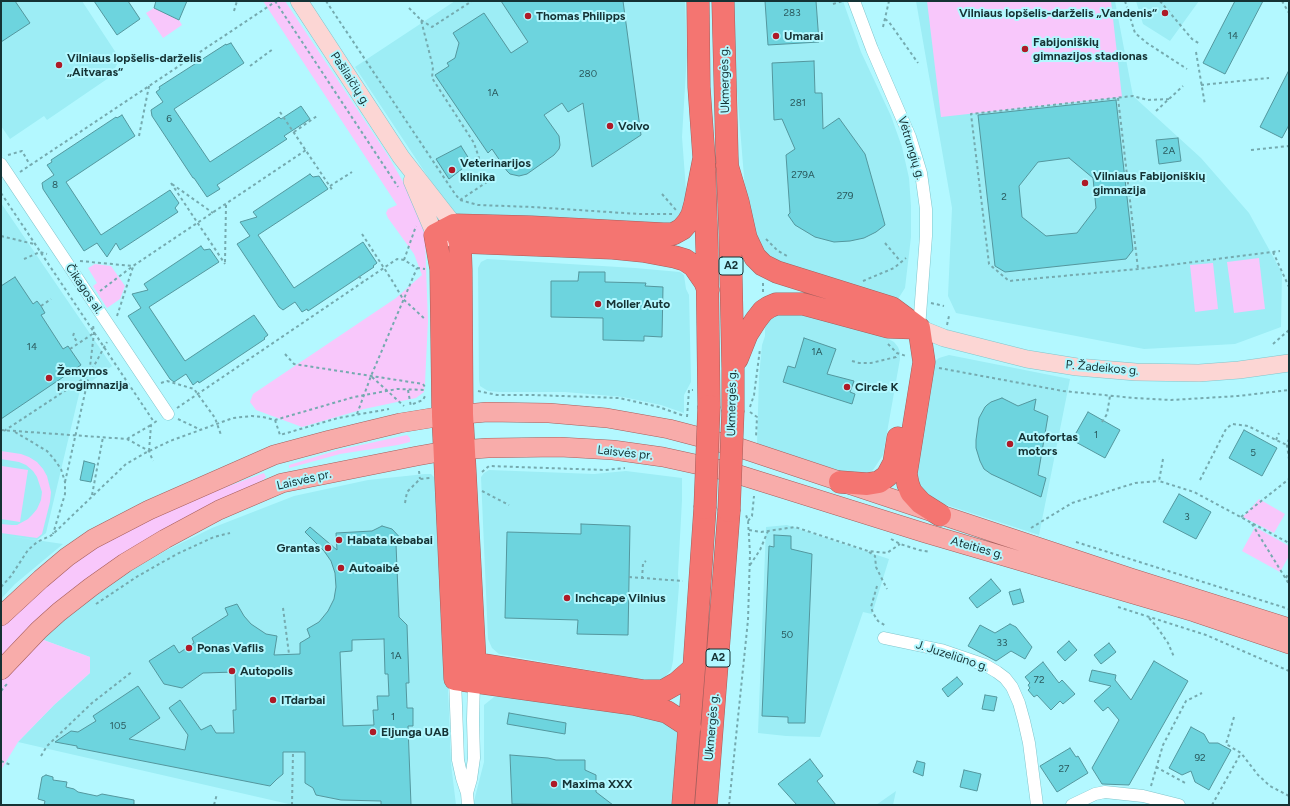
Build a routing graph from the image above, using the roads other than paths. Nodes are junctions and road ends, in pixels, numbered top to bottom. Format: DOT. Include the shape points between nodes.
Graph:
graph roads {
  1 [pos="299,1"];
  2 [pos="698,1"];
  3 [pos="723,1"];
  4 [pos="854,1"];
  5 [pos="401,157"];
  6 [pos="704,158"];
  7 [pos="4,159"];
  8 [pos="727,165"];
  9 [pos="427,231"];
  10 [pos="457,233"];
  11 [pos="708,291"];
  12 [pos="919,328"];
  13 [pos="1289,363"];
  14 [pos="733,368"];
  15 [pos="168,414"];
  16 [pos="452,415"];
  17 [pos="454,451"];
  18 [pos="663,457"];
  19 [pos="840,482"];
  20 [pos="940,515"];
  21 [pos="1,616"];
  22 [pos="1289,628"];
  23 [pos="886,633"];
  24 [pos="1289,644"];
  25 [pos="694,668"];
  26 [pos="464,671"];
  27 [pos="6,675"];
  28 [pos="690,727"];
  29 [pos="468,799"];
  30 [pos="683,805"];
  31 [pos="706,805"];
  32 [pos="1037,805"];
  33 [pos="1072,805"];
  34 [pos="1179,805"];
  1 -- 5 [label="street, Pašilaičių g."];
  2 -- 6 [label="highway, Ukmergės g. / A2" via="699,87"];
  3 -- 8 [label="highway, Ukmergės g. / A2"];
  4 -- 12 [label="street, Vėtrungių g." via="910,137 921,173 926,209 926,236"];
  5 -- 9 [label="street, Pašilaičių g."];
  5 -- 10 [label="street, Pašilaičių g."];
  6 -- 10 [label="highway" via="692,215 682,229 673,234 531,227"];
  6 -- 11 [label="highway, Ukmergės g. / A2"];
  7 -- 15 [label="street, Čikagos al." via="11,178"];
  8 -- 12 [label="highway" via="746,238 755,257 763,265 777,272 892,308"];
  8 -- 14 [label="highway, Ukmergės g. / A2"];
  9 -- 10 [label="highway"];
  9 -- 16 [label="highway" via="441,269"];
  10 -- 11 [label="highway" via="643,251 675,257 694,266"];
  10 -- 16 [label="highway" via="461,270"];
  11 -- 25 [label="highway, Ukmergės g. / A2, bridge" via="709,406"];
  12 -- 13 [label="street, P. Žadeikos g." via="944,338 1027,359 1077,367 1136,372 1199,373"];
  12 -- 14 [label="highway" via="888,327 803,304 776,304 763,311 756,320 747,334"];
  12 -- 19 [label="highway" via="908,372 894,463 887,476 878,482"];
  12 -- 20 [label="highway" via="924,362 906,474 911,492 921,503"];
  14 -- 31 [label="highway, Ukmergės g. / A2, bridge" via="744,412 741,515"];
  16 -- 17 [label="highway"];
  16 -- 19 [label="main road, Ateities g." via="487,412 549,413 606,418 669,429 734,446"];
  16 -- 21 [label="main road" via="384,427 274,456 149,510 92,540 67,557"];
  17 -- 18 [label="main road, Laisvės pr." via="489,457 560,447 613,450"];
  17 -- 26 [label="highway"];
  17 -- 27 [label="main road, Laisvės pr." via="416,456 282,483 219,510 132,559 91,587 39,630"];
  18 -- 24 [label="main road, Ateities g." via="727,471 1194,612"];
  19 -- 20 [label="main road, Ateities g."];
  20 -- 22 [label="main road, Ateities g."];
  23 -- 32 [label="street, J. Juzeliūno g." via="985,665 1005,678 1012,687 1024,721"];
  25 -- 26 [label="highway" via="677,683 662,691 644,691 496,667"];
  25 -- 28 [label="highway, Ukmergės g. / A2"];
  26 -- 28 [label="highway" via="653,708 667,712"];
  26 -- 29 [label="street" via="473,720 474,758"];
  26 -- 29 [label="street" via="458,760"];
  28 -- 30 [label="highway, Ukmergės g. / A2"];
  33 -- 34 [label="street" via="1105,792 1147,797"];
}
